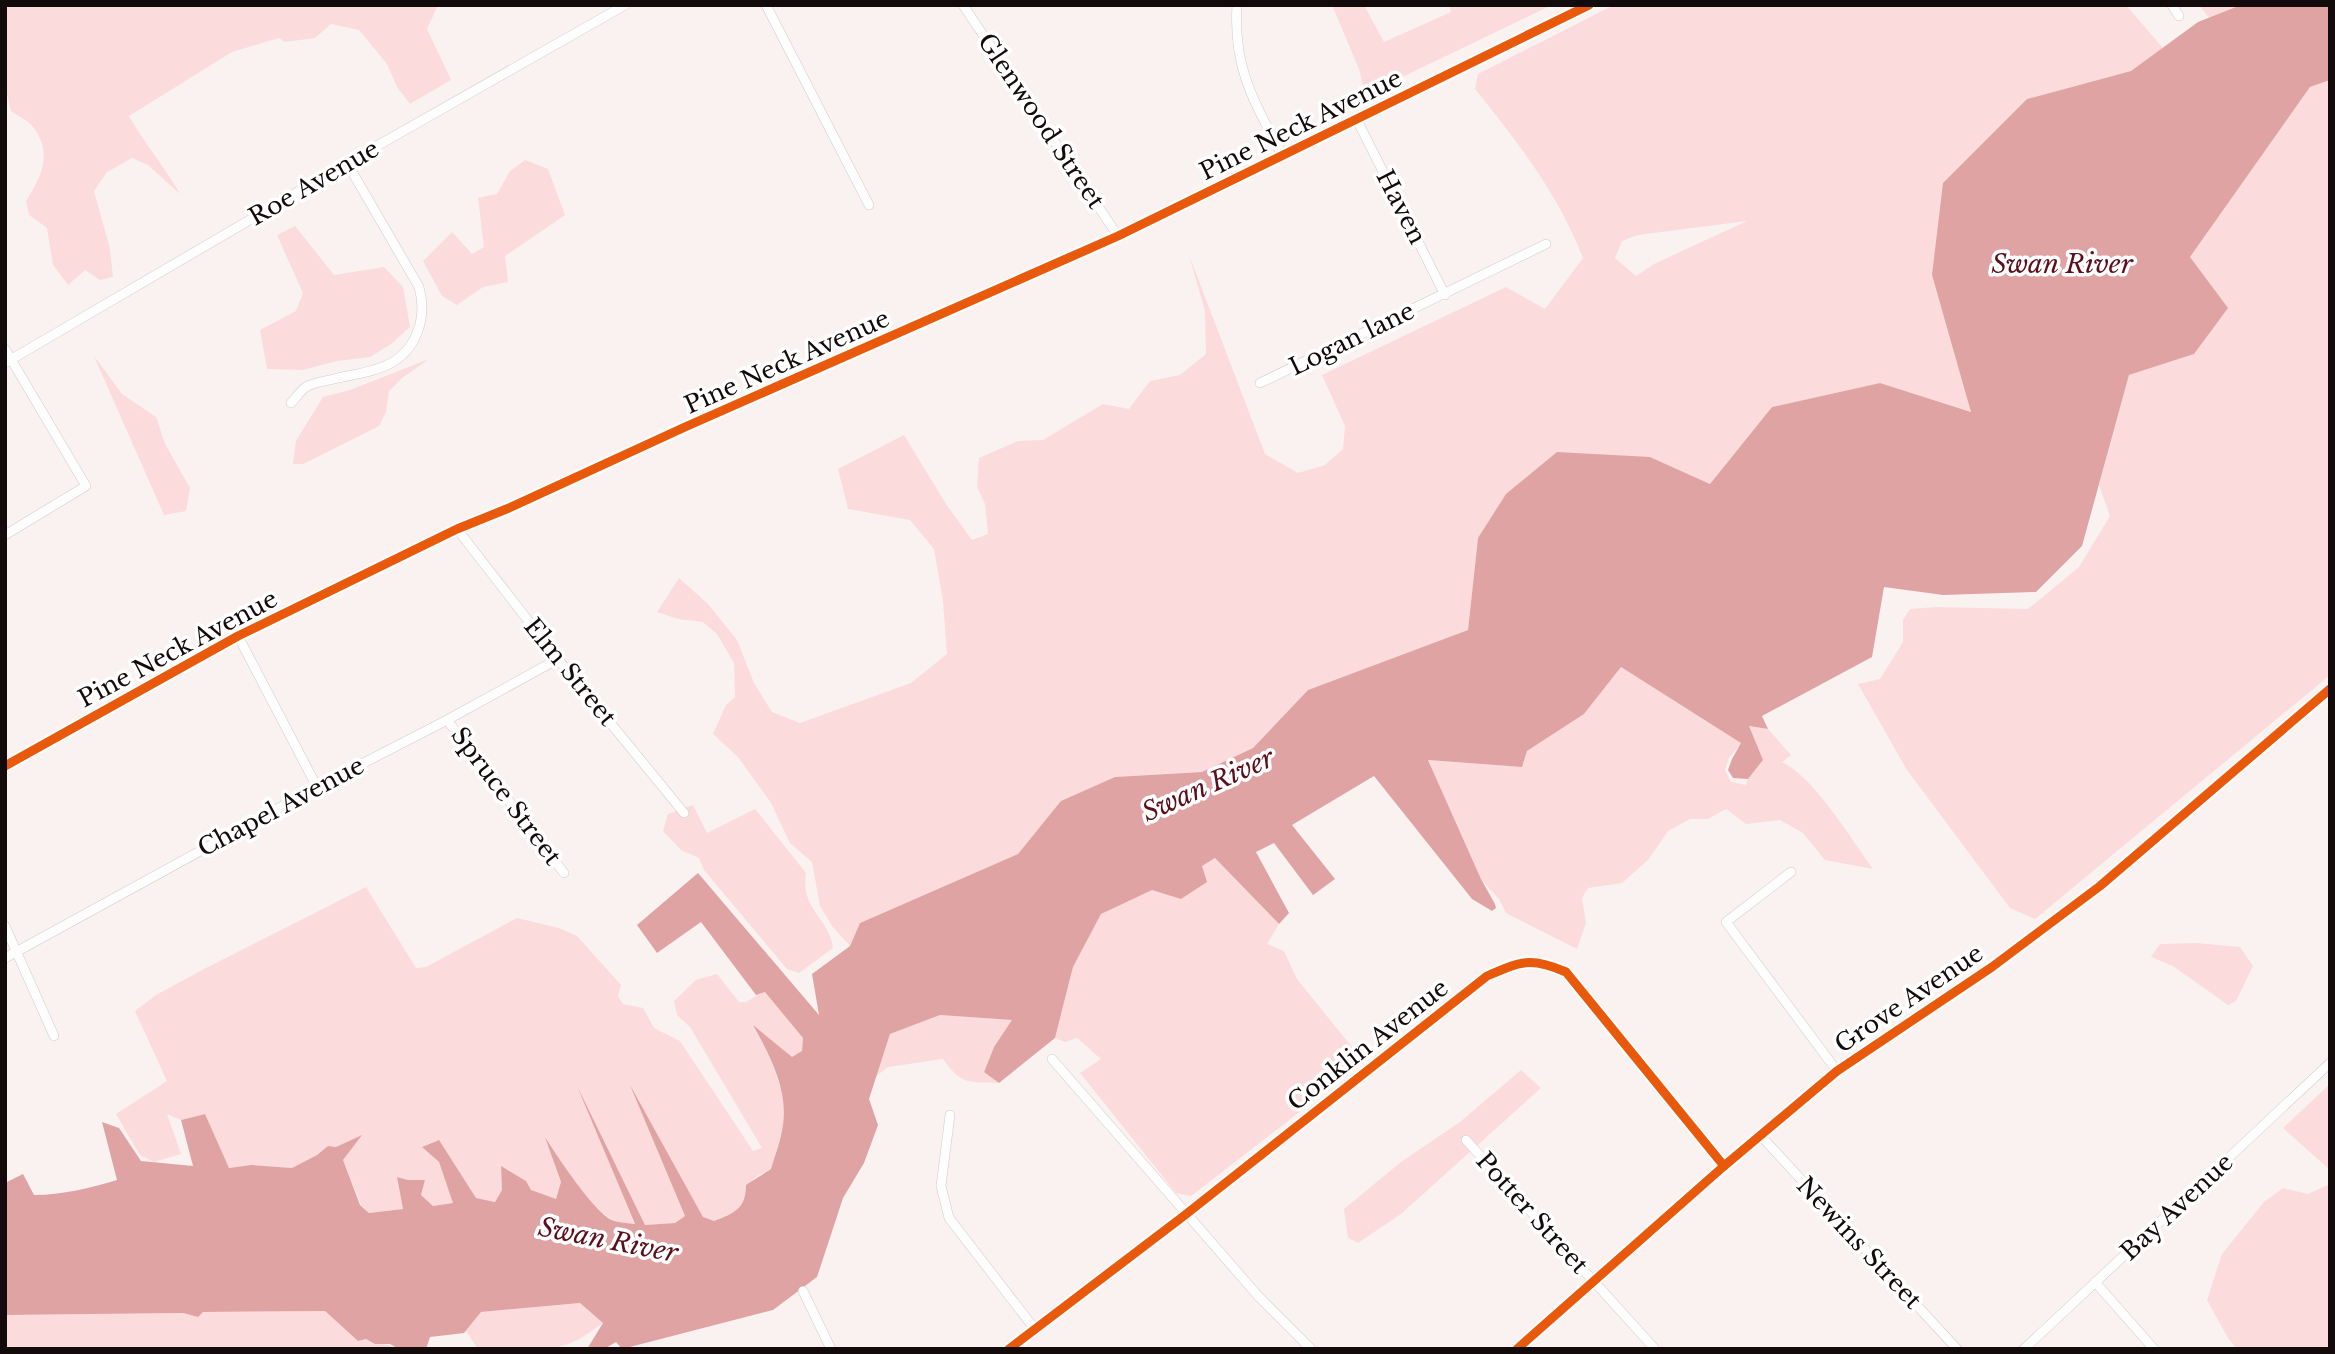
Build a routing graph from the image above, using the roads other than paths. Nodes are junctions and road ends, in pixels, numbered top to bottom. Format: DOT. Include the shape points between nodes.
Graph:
graph roads {
  1 [pos="625,5"];
  2 [pos="766,5"];
  3 [pos="964,5"];
  4 [pos="1237,5"];
  5 [pos="1590,5"];
  6 [pos="2172,5"];
  7 [pos="2179,16"];
  8 [pos="1357,120"];
  9 [pos="1282,155"];
  10 [pos="347,163"];
  11 [pos="869,205"];
  12 [pos="1118,236"];
  13 [pos="1546,244"];
  14 [pos="1444,295"];
  15 [pos="5,349"];
  16 [pos="9,362"];
  17 [pos="1260,383"];
  18 [pos="291,403"];
  19 [pos="457,529"];
  20 [pos="5,535"];
  21 [pos="238,636"];
  22 [pos="558,659"];
  23 [pos="2330,689"];
  24 [pos="447,720"];
  25 [pos="5,766"];
  26 [pos="317,787"];
  27 [pos="684,813"];
  28 [pos="1791,872"];
  29 [pos="564,873"];
  30 [pos="5,926"];
  31 [pos="18,951"];
  32 [pos="5,958"];
  33 [pos="54,1036"];
  34 [pos="1052,1059"];
  35 [pos="2330,1063"];
  36 [pos="1837,1071"];
  37 [pos="950,1115"];
  38 [pos="1762,1137"];
  39 [pos="1466,1140"];
  40 [pos="1724,1167"];
  41 [pos="1185,1215"];
  42 [pos="1594,1281"];
  43 [pos="2095,1282"];
  44 [pos="803,1291"];
  45 [pos="1034,1328"];
  46 [pos="831,1349"];
  47 [pos="1009,1349"];
  48 [pos="1311,1349"];
  49 [pos="1517,1349"];
  50 [pos="1655,1349"];
  51 [pos="1957,1349"];
  52 [pos="2024,1349"];
  53 [pos="2154,1349"];
  1 -- 10 [label="street, Roe Avenue"];
  2 -- 11 [label="street"];
  3 -- 12 [label="street, Glenwood Street"];
  4 -- 9 [label="street" via="1235,31 1241,69"];
  5 -- 8 [label="street, Pine Neck Avenue"];
  6 -- 7 [label="street"];
  8 -- 9 [label="street, Pine Neck Avenue"];
  8 -- 14 [label="street, Haven"];
  9 -- 12 [label="street, Pine Neck Avenue"];
  10 -- 16 [label="street, Roe Avenue"];
  10 -- 18 [label="street" via="419,287 423,313 418,334 391,363 307,386"];
  12 -- 19 [label="street, Pine Neck Avenue"];
  13 -- 14 [label="street"];
  14 -- 17 [label="street, Logan lane"];
  15 -- 16 [label="street"];
  16 -- 20 [label="street" via="86,486"];
  19 -- 21 [label="street, Pine Neck Avenue"];
  19 -- 22 [label="street, Elm Street"];
  21 -- 25 [label="street, Pine Neck Avenue"];
  21 -- 26 [label="street"];
  22 -- 24 [label="street, Chapel Avenue"];
  22 -- 27 [label="street, Elm Street"];
  23 -- 36 [label="street, Grove Avenue" via="2100,886 1992,967"];
  24 -- 26 [label="street, Chapel Avenue"];
  24 -- 29 [label="street, Spruce Street"];
  26 -- 31 [label="street, Chapel Avenue"];
  28 -- 36 [label="street" via="1726,922"];
  30 -- 31 [label="street"];
  31 -- 32 [label="street, Chapel Avenue"];
  31 -- 33 [label="street"];
  34 -- 41 [label="street"];
  35 -- 43 [label="street, Bay Avenue"];
  36 -- 38 [label="street, Grove Avenue"];
  37 -- 45 [label="street" via="942,1186 949,1218"];
  38 -- 40 [label="street, Grove Avenue"];
  38 -- 51 [label="street, Newins Street"];
  39 -- 42 [label="street, Potter Street"];
  40 -- 41 [label="street, Conklin Avenue" via="1566,972 1535,962 1515,964 1487,976"];
  40 -- 42 [label="street, Grove Avenue"];
  41 -- 45 [label="street, Conklin Avenue"];
  41 -- 48 [label="street"];
  42 -- 49 [label="street, Grove Avenue"];
  42 -- 50 [label="street, Potter Street"];
  43 -- 52 [label="street, Bay Avenue"];
  43 -- 53 [label="street"];
  44 -- 46 [label="street"];
  45 -- 47 [label="street, Conklin Avenue"];
}
